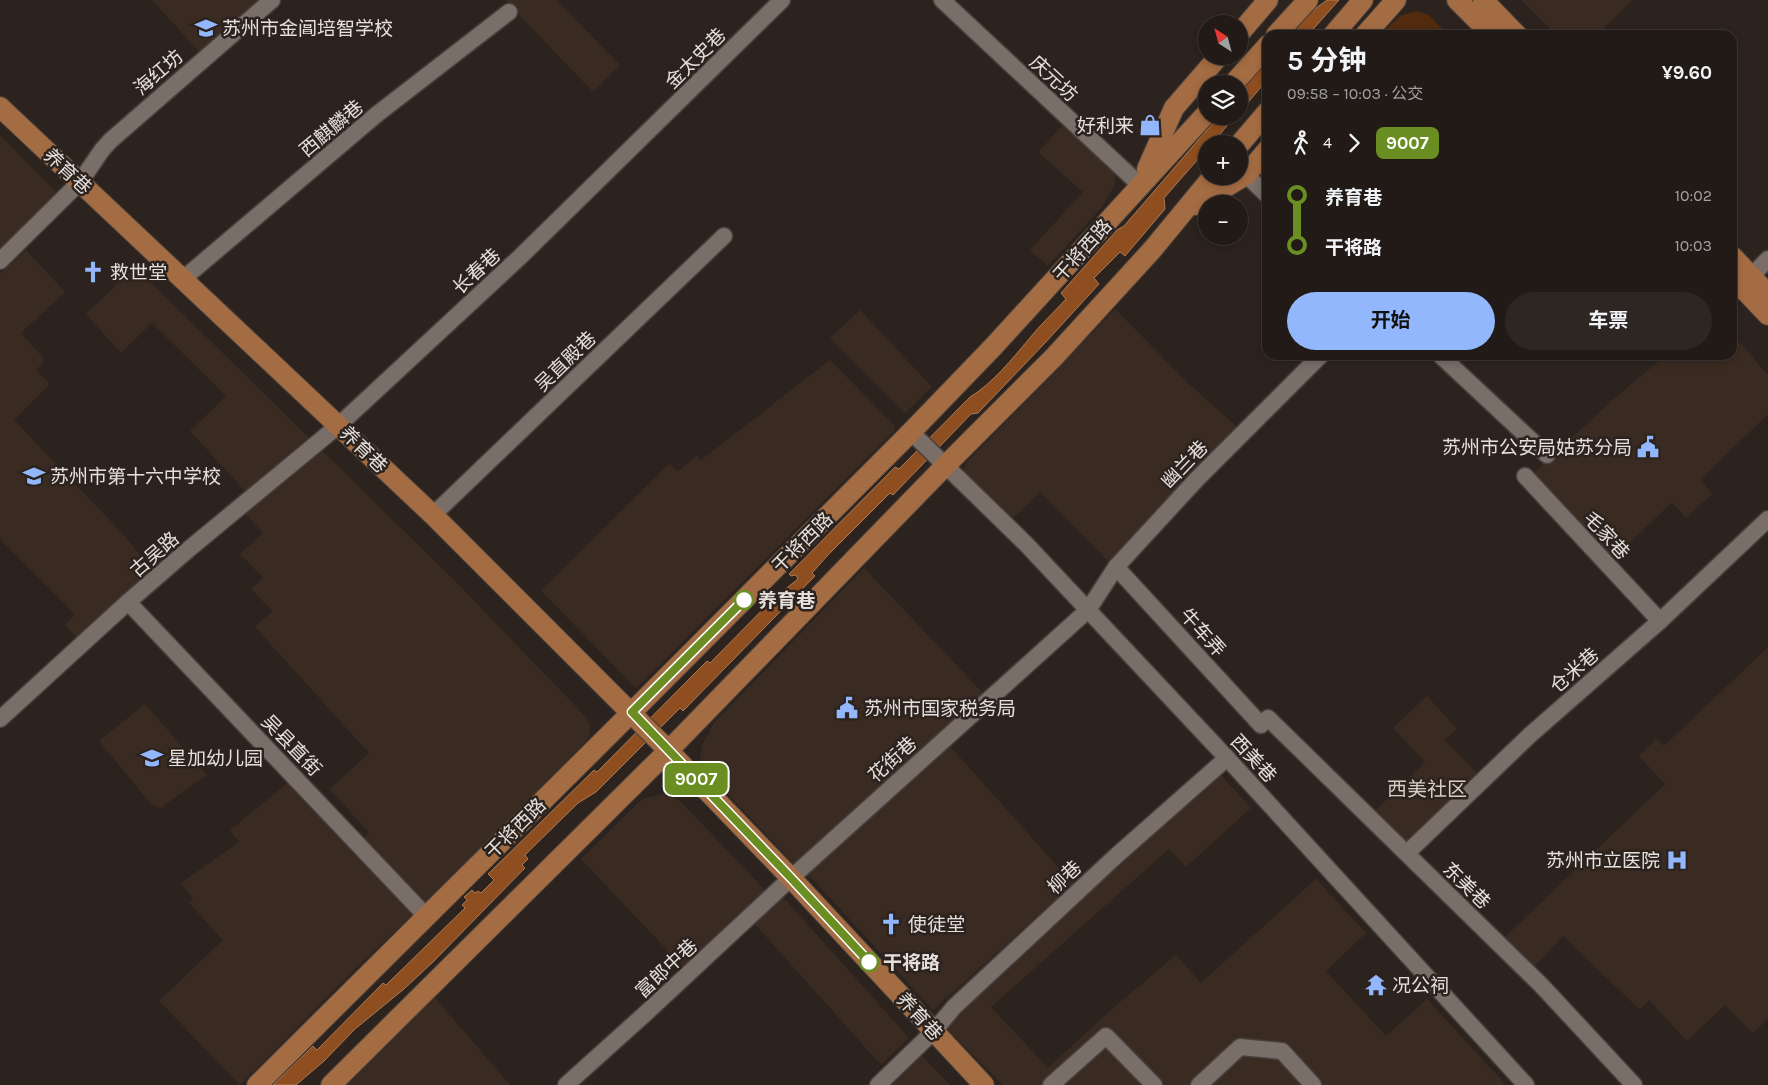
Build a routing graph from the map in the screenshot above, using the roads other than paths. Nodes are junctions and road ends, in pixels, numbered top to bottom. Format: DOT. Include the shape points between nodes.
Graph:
graph roads {
  1 [pos="272,0"];
  2 [pos="782,0"];
  3 [pos="942,0"];
  4 [pos="1268,0"];
  5 [pos="1308,0"];
  6 [pos="1363,0"];
  7 [pos="1396,0"];
  8 [pos="1457,0"];
  9 [pos="1483,0"];
  10 [pos="508,12"];
  11 [pos="1248,23"];
  12 [pos="1281,30"];
  13 [pos="1337,30"];
  14 [pos="1369,30"];
  15 [pos="1487,30"];
  16 [pos="1512,30"];
  17 [pos="1262,52"];
  18 [pos="1211,65"];
  19 [pos="1241,75"];
  20 [pos="0,107"];
  21 [pos="1174,108"];
  22 [pos="1262,118"];
  23 [pos="1198,119"];
  24 [pos="1198,122"];
  25 [pos="1248,135"];
  26 [pos="637,144"];
  27 [pos="1262,154"];
  28 [pos="1248,166"];
  29 [pos="1248,177"];
  30 [pos="80,182"];
  31 [pos="1140,185"];
  32 [pos="1206,185"];
  33 [pos="1222,185"];
  34 [pos="1262,190"];
  35 [pos="1184,212"];
  36 [pos="724,236"];
  37 [pos="1768,259"];
  38 [pos="0,262"];
  39 [pos="1737,268"];
  40 [pos="183,279"];
  41 [pos="1742,279"];
  42 [pos="1768,294"];
  43 [pos="1768,315"];
  44 [pos="1316,360"];
  45 [pos="1445,360"];
  46 [pos="339,425"];
  47 [pos="916,436"];
  48 [pos="1547,455"];
  49 [pos="941,460"];
  50 [pos="1525,476"];
  51 [pos="433,516"];
  52 [pos="1768,519"];
  53 [pos="1116,567"];
  54 [pos="128,602"];
  55 [pos="1088,610"];
  56 [pos="1660,621"];
  57 [pos="635,716"];
  58 [pos="0,719"];
  59 [pos="1264,721"];
  60 [pos="664,746"];
  61 [pos="1227,758"];
  62 [pos="1407,853"];
  63 [pos="791,878"];
  64 [pos="426,916"];
  65 [pos="934,1031"];
  66 [pos="257,1085"];
  67 [pos="331,1085"];
  68 [pos="566,1085"];
  69 [pos="878,1085"];
  70 [pos="984,1085"];
  71 [pos="1051,1085"];
  72 [pos="1154,1085"];
  73 [pos="1199,1085"];
  74 [pos="1313,1085"];
  75 [pos="1526,1085"];
  76 [pos="1634,1085"];
  1 -- 30 [label="street, 海红坊" via="125,126 102,150"];
  2 -- 26 [label="street, 金太史巷"];
  3 -- 31 [label="street, 庆元坊"];
  4 -- 11 [label="main road"];
  5 -- 12 [label="main road"];
  6 -- 13 [label="main road"];
  7 -- 14 [label="main road"];
  8 -- 15 [label="main road"];
  9 -- 16 [label="main road"];
  10 -- 40 [label="street, 西麒麟巷" via="376,115"];
  17 -- 19 [label="main road"];
  18 -- 21 [label="main road"];
  20 -- 30 [label="main road, 养育巷"];
  21 -- 23 [label="main road"];
  21 -- 31 [label="main road"];
  22 -- 25 [label="main road"];
  24 -- 31 [label="main road, 干将西路"];
  26 -- 46 [label="street, 长春巷" via="520,258"];
  27 -- 28 [label="main road"];
  29 -- 34 [label="street"];
  30 -- 38 [label="street, 海红坊"];
  30 -- 40 [label="main road, 养育巷"];
  31 -- 47 [label="main road, 干将西路"];
  32 -- 35 [label="main road"];
  33 -- 35 [label="main road"];
  35 -- 49 [label="main road" via="1089,320"];
  36 -- 51 [label="street, 吴直殿巷"];
  37 -- 41 [label="street"];
  39 -- 41 [label="main road"];
  40 -- 46 [label="main road, 养育巷"];
  41 -- 42 [label="main road"];
  41 -- 43 [label="main road"];
  44 -- 53 [label="street, 幽兰巷" via="1197,479"];
  45 -- 48 [label="street"];
  46 -- 51 [label="main road, 养育巷"];
  46 -- 54 [label="street, 古吴路"];
  47 -- 49 [label="street, 西美巷"];
  47 -- 57 [label="main road, 干将西路"];
  49 -- 55 [label="street, 西美巷"];
  49 -- 60 [label="main road"];
  50 -- 56 [label="street, 毛家巷"];
  51 -- 57 [label="main road, 养育巷"];
  52 -- 56 [label="street, 仓米巷"];
  53 -- 55 [label="street, 幽兰巷"];
  53 -- 59 [label="street, 牛车弄"];
  54 -- 58 [label="street, 古吴路"];
  54 -- 64 [label="street, 吴县直街"];
  55 -- 61 [label="street, 西美巷"];
  55 -- 63 [label="street, 花街巷"];
  56 -- 62 [label="street, 仓米巷" via="1530,735"];
  57 -- 60 [label="main road, 养育巷, bridge"];
  57 -- 64 [label="main road, 干将西路"];
  59 -- 62 [label="street, 东美巷"];
  60 -- 63 [label="main road, 养育巷"];
  60 -- 67 [label="main road"];
  61 -- 65 [label="street, 柳巷" via="1102,869 954,1007"];
  61 -- 75 [label="street, 西美巷"];
  62 -- 76 [label="street, 东美巷" via="1542,986"];
  63 -- 65 [label="main road, 养育巷"];
  63 -- 68 [label="street, 富郎中巷"];
  64 -- 66 [label="main road, 干将西路"];
  65 -- 69 [label="street, 柳巷"];
  65 -- 70 [label="main road, 养育巷"];
  71 -- 72 [label="street" via="1106,1036"];
  73 -- 74 [label="street" via="1240,1047 1282,1051"];
}
